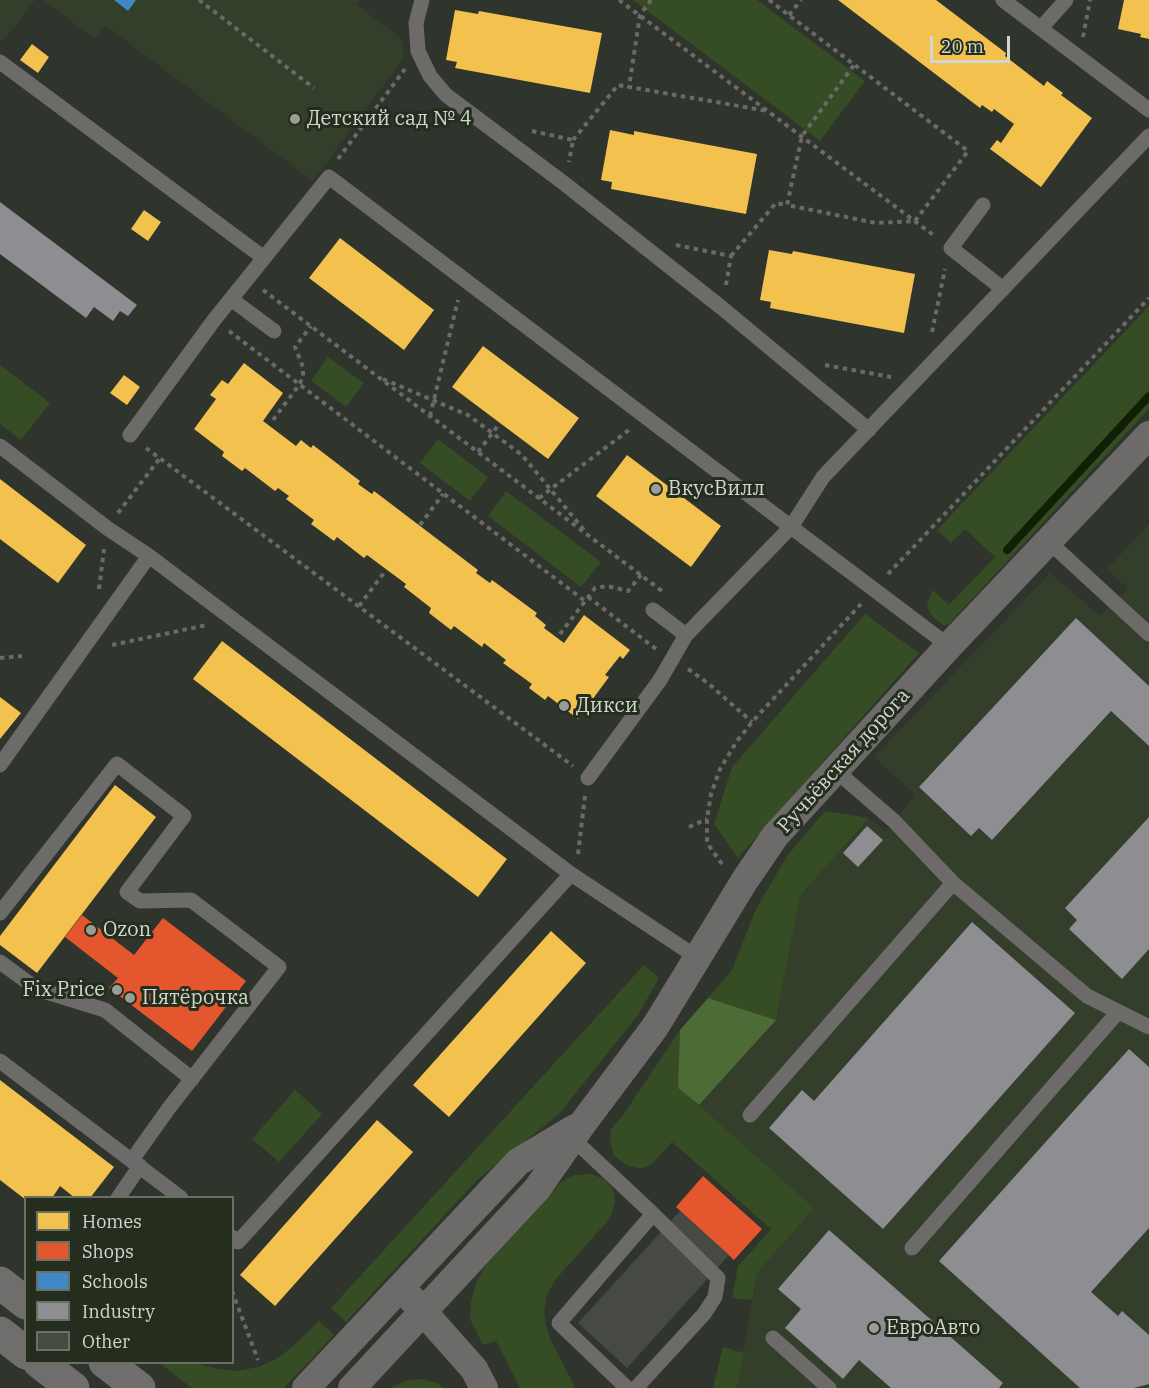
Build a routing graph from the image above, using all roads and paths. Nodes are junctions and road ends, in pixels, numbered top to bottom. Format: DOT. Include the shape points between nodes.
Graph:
graph roads {
  1 [pos="199,0"];
  2 [pos="422,0"];
  3 [pos="619,0"];
  4 [pos="651,0"];
  5 [pos="769,0"];
  6 [pos="801,0"];
  7 [pos="1003,0"];
  8 [pos="1066,0"];
  9 [pos="1090,0"];
  10 [pos="640,15"];
  11 [pos="789,15"];
  12 [pos="1041,28"];
  13 [pos="418,51"];
  14 [pos="1080,58"];
  15 [pos="0,62"];
  16 [pos="854,65"];
  17 [pos="629,87"];
  18 [pos="314,88"];
  19 [pos="1147,106"];
  20 [pos="768,112"];
  21 [pos="802,136"];
  22 [pos="1149,136"];
  23 [pos="573,140"];
  24 [pos="329,177"];
  25 [pos="983,205"];
  26 [pos="787,206"];
  27 [pos="915,221"];
  28 [pos="675,245"];
  29 [pos="951,249"];
  30 [pos="731,256"];
  31 [pos="264,258"];
  32 [pos="248,279"];
  33 [pos="463,279"];
  34 [pos="1003,289"];
  35 [pos="231,299"];
  36 [pos="722,308"];
  37 [pos="214,320"];
  38 [pos="310,326"];
  39 [pos="274,331"];
  40 [pos="783,358"];
  41 [pos="377,376"];
  42 [pos="920,377"];
  43 [pos="299,385"];
  44 [pos="434,400"];
  45 [pos="430,416"];
  46 [pos="647,417"];
  47 [pos="273,420"];
  48 [pos="500,423"];
  49 [pos="869,430"];
  50 [pos="493,433"];
  51 [pos="130,435"];
  52 [pos="1149,435"];
  53 [pos="0,446"];
  54 [pos="478,452"];
  55 [pos="160,458"];
  56 [pos="550,489"];
  57 [pos="443,494"];
  58 [pos="539,498"];
  59 [pos="420,525"];
  60 [pos="792,527"];
  61 [pos="106,528"];
  62 [pos="588,535"];
  63 [pos="1048,541"];
  64 [pos="149,556"];
  65 [pos="386,570"];
  66 [pos="640,575"];
  67 [pos="99,592"];
  68 [pos="586,599"];
  69 [pos="359,606"];
  70 [pos="653,610"];
  71 [pos="234,620"];
  72 [pos="701,620"];
  73 [pos="560,634"];
  74 [pos="1149,634"];
  75 [pos="686,635"];
  76 [pos="949,646"];
  77 [pos="82,651"];
  78 [pos="22,656"];
  79 [pos="0,658"];
  80 [pos="672,658"];
  81 [pos="752,722"];
  82 [pos="0,765"];
  83 [pos="835,770"];
  84 [pos="588,778"];
  85 [pos="707,819"];
  86 [pos="688,827"];
  87 [pos="571,874"];
  88 [pos="953,882"];
  89 [pos="0,913"];
  90 [pos="698,958"];
  91 [pos="0,962"];
  92 [pos="1118,1012"];
  93 [pos="1149,1028"];
  94 [pos="0,1061"];
  95 [pos="192,1078"];
  96 [pos="750,1115"];
  97 [pos="578,1130"];
  98 [pos="136,1163"];
  99 [pos="119,1196"];
  100 [pos="180,1196"];
  101 [pos="653,1214"];
  102 [pos="234,1239"];
  103 [pos="912,1248"];
  104 [pos="0,1283"];
  105 [pos="400,1287"];
  106 [pos="234,1296"];
  107 [pos="24,1301"];
  108 [pos="424,1311"];
  109 [pos="0,1333"];
  110 [pos="773,1338"];
  111 [pos="24,1351"];
  112 [pos="258,1360"];
  113 [pos="42,1364"];
  114 [pos="108,1364"];
  115 [pos="73,1388"];
  116 [pos="139,1388"];
  117 [pos="306,1388"];
  118 [pos="352,1388"];
  119 [pos="484,1388"];
  120 [pos="627,1388"];
  121 [pos="636,1388"];
  122 [pos="829,1388"];
  1 -- 18 [label="path"];
  2 -- 13 [label="lane" via="416,23"];
  3 -- 10 [label="path"];
  4 -- 10 [label="path"];
  5 -- 11 [label="path"];
  6 -- 11 [label="path"];
  7 -- 12 [label="lane"];
  8 -- 12 [label="lane"];
  9 -- 14 [label="path"];
  10 -- 17 [label="path"];
  10 -- 20 [label="path"];
  11 -- 16 [label="path"];
  12 -- 14 [label="lane"];
  13 -- 24 [label="path"];
  13 -- 36 [label="lane" via="430,76 446,95"];
  14 -- 19 [label="lane"];
  15 -- 31 [label="lane"];
  16 -- 21 [label="path"];
  16 -- 27 [label="path" via="968,152"];
  17 -- 20 [label="path"];
  17 -- 23 [label="path" via="618,86"];
  20 -- 21 [label="path"];
  21 -- 26 [label="path"];
  21 -- 27 [label="path"];
  22 -- 34 [label="lane"];
  24 -- 31 [label="lane"];
  24 -- 33 [label="lane"];
  25 -- 29 [label="lane"];
  26 -- 27 [label="path" via="876,223"];
  26 -- 30 [label="path" via="776,203"];
  27 -- 29 [label="path"];
  28 -- 30 [label="path"];
  29 -- 34 [label="lane"];
  29 -- 42 [label="path"];
  30 -- 36 [label="path"];
  31 -- 32 [label="lane"];
  32 -- 35 [label="lane"];
  32 -- 38 [label="path"];
  33 -- 44 [label="path"];
  33 -- 46 [label="lane"];
  34 -- 42 [label="lane"];
  35 -- 37 [label="lane"];
  35 -- 39 [label="lane"];
  36 -- 40 [label="lane"];
  37 -- 43 [label="path"];
  37 -- 51 [label="lane"];
  38 -- 41 [label="path"];
  38 -- 43 [label="path" via="295,347 303,367"];
  40 -- 42 [label="path"];
  40 -- 49 [label="lane"];
  41 -- 44 [label="path"];
  41 -- 45 [label="path"];
  42 -- 49 [label="lane"];
  43 -- 47 [label="path"];
  43 -- 57 [label="path"];
  44 -- 45 [label="path"];
  44 -- 50 [label="path" via="468,414"];
  45 -- 54 [label="path"];
  46 -- 56 [label="path"];
  46 -- 60 [label="lane"];
  48 -- 50 [label="path"];
  49 -- 60 [label="lane" via="824,477"];
  50 -- 54 [label="path"];
  50 -- 56 [label="path" via="522,455"];
  51 -- 55 [label="path"];
  52 -- 63 [label="street, Ручьёвская дорога"];
  53 -- 61 [label="lane"];
  54 -- 58 [label="path"];
  55 -- 61 [label="path"];
  55 -- 69 [label="path"];
  56 -- 58 [label="path"];
  56 -- 62 [label="path"];
  57 -- 59 [label="path"];
  57 -- 68 [label="path"];
  58 -- 62 [label="path"];
  60 -- 72 [label="lane"];
  60 -- 76 [label="lane"];
  61 -- 64 [label="lane"];
  61 -- 67 [label="path"];
  62 -- 66 [label="path"];
  63 -- 74 [label="lane"];
  63 -- 76 [label="street, Ручьёвская дорога"];
  64 -- 71 [label="lane"];
  64 -- 77 [label="lane"];
  65 -- 69 [label="path"];
  66 -- 68 [label="path" via="628,591 608,586 595,588"];
  66 -- 72 [label="path"];
  68 -- 73 [label="path"];
  68 -- 80 [label="path"];
  69 -- 84 [label="path"];
  70 -- 75 [label="lane"];
  71 -- 77 [label="path"];
  71 -- 87 [label="lane"];
  72 -- 75 [label="lane"];
  75 -- 80 [label="lane"];
  76 -- 83 [label="street, Ручьёвская дорога"];
  77 -- 82 [label="lane"];
  78 -- 79 [label="path"];
  80 -- 81 [label="path"];
  80 -- 84 [label="lane"];
  83 -- 88 [label="lane" via="894,821"];
  83 -- 90 [label="street, Ручьёвская дорога" via="775,836"];
  84 -- 87 [label="path" via="578,856"];
  85 -- 86 [label="path"];
  87 -- 90 [label="lane"];
  87 -- 102 [label="lane" via="238,1242"];
  88 -- 92 [label="lane" via="1087,996"];
  88 -- 96 [label="lane"];
  89 -- 95 [label="lane" via="117,764 184,816 127,892 140,902 191,900 279,967"];
  90 -- 97 [label="street, Ручьёвская дорога" via="656,1027"];
  91 -- 95 [label="lane" via="37,989 105,1010"];
  92 -- 93 [label="lane"];
  92 -- 103 [label="lane"];
  94 -- 98 [label="lane"];
  95 -- 98 [label="lane"];
  97 -- 101 [label="lane"];
  97 -- 105 [label="street, Ручьёвская дорога" via="518,1162"];
  97 -- 108 [label="street, Ручьёвская дорога" via="537,1189"];
  98 -- 99 [label="lane"];
  98 -- 100 [label="lane"];
  101 -- 120 [label="lane" via="559,1323"];
  101 -- 121 [label="lane" via="718,1278 715,1297 704,1314"];
  104 -- 107 [label="main road"];
  105 -- 108 [label="street"];
  105 -- 117 [label="street, Ручьёвская дорога"];
  106 -- 112 [label="path"];
  108 -- 118 [label="street, Ручьёвская дорога"];
  108 -- 119 [label="street" via="474,1369"];
  109 -- 111 [label="main road"];
  110 -- 122 [label="lane"];
  113 -- 115 [label="main road"];
  114 -- 116 [label="main road"];
}
